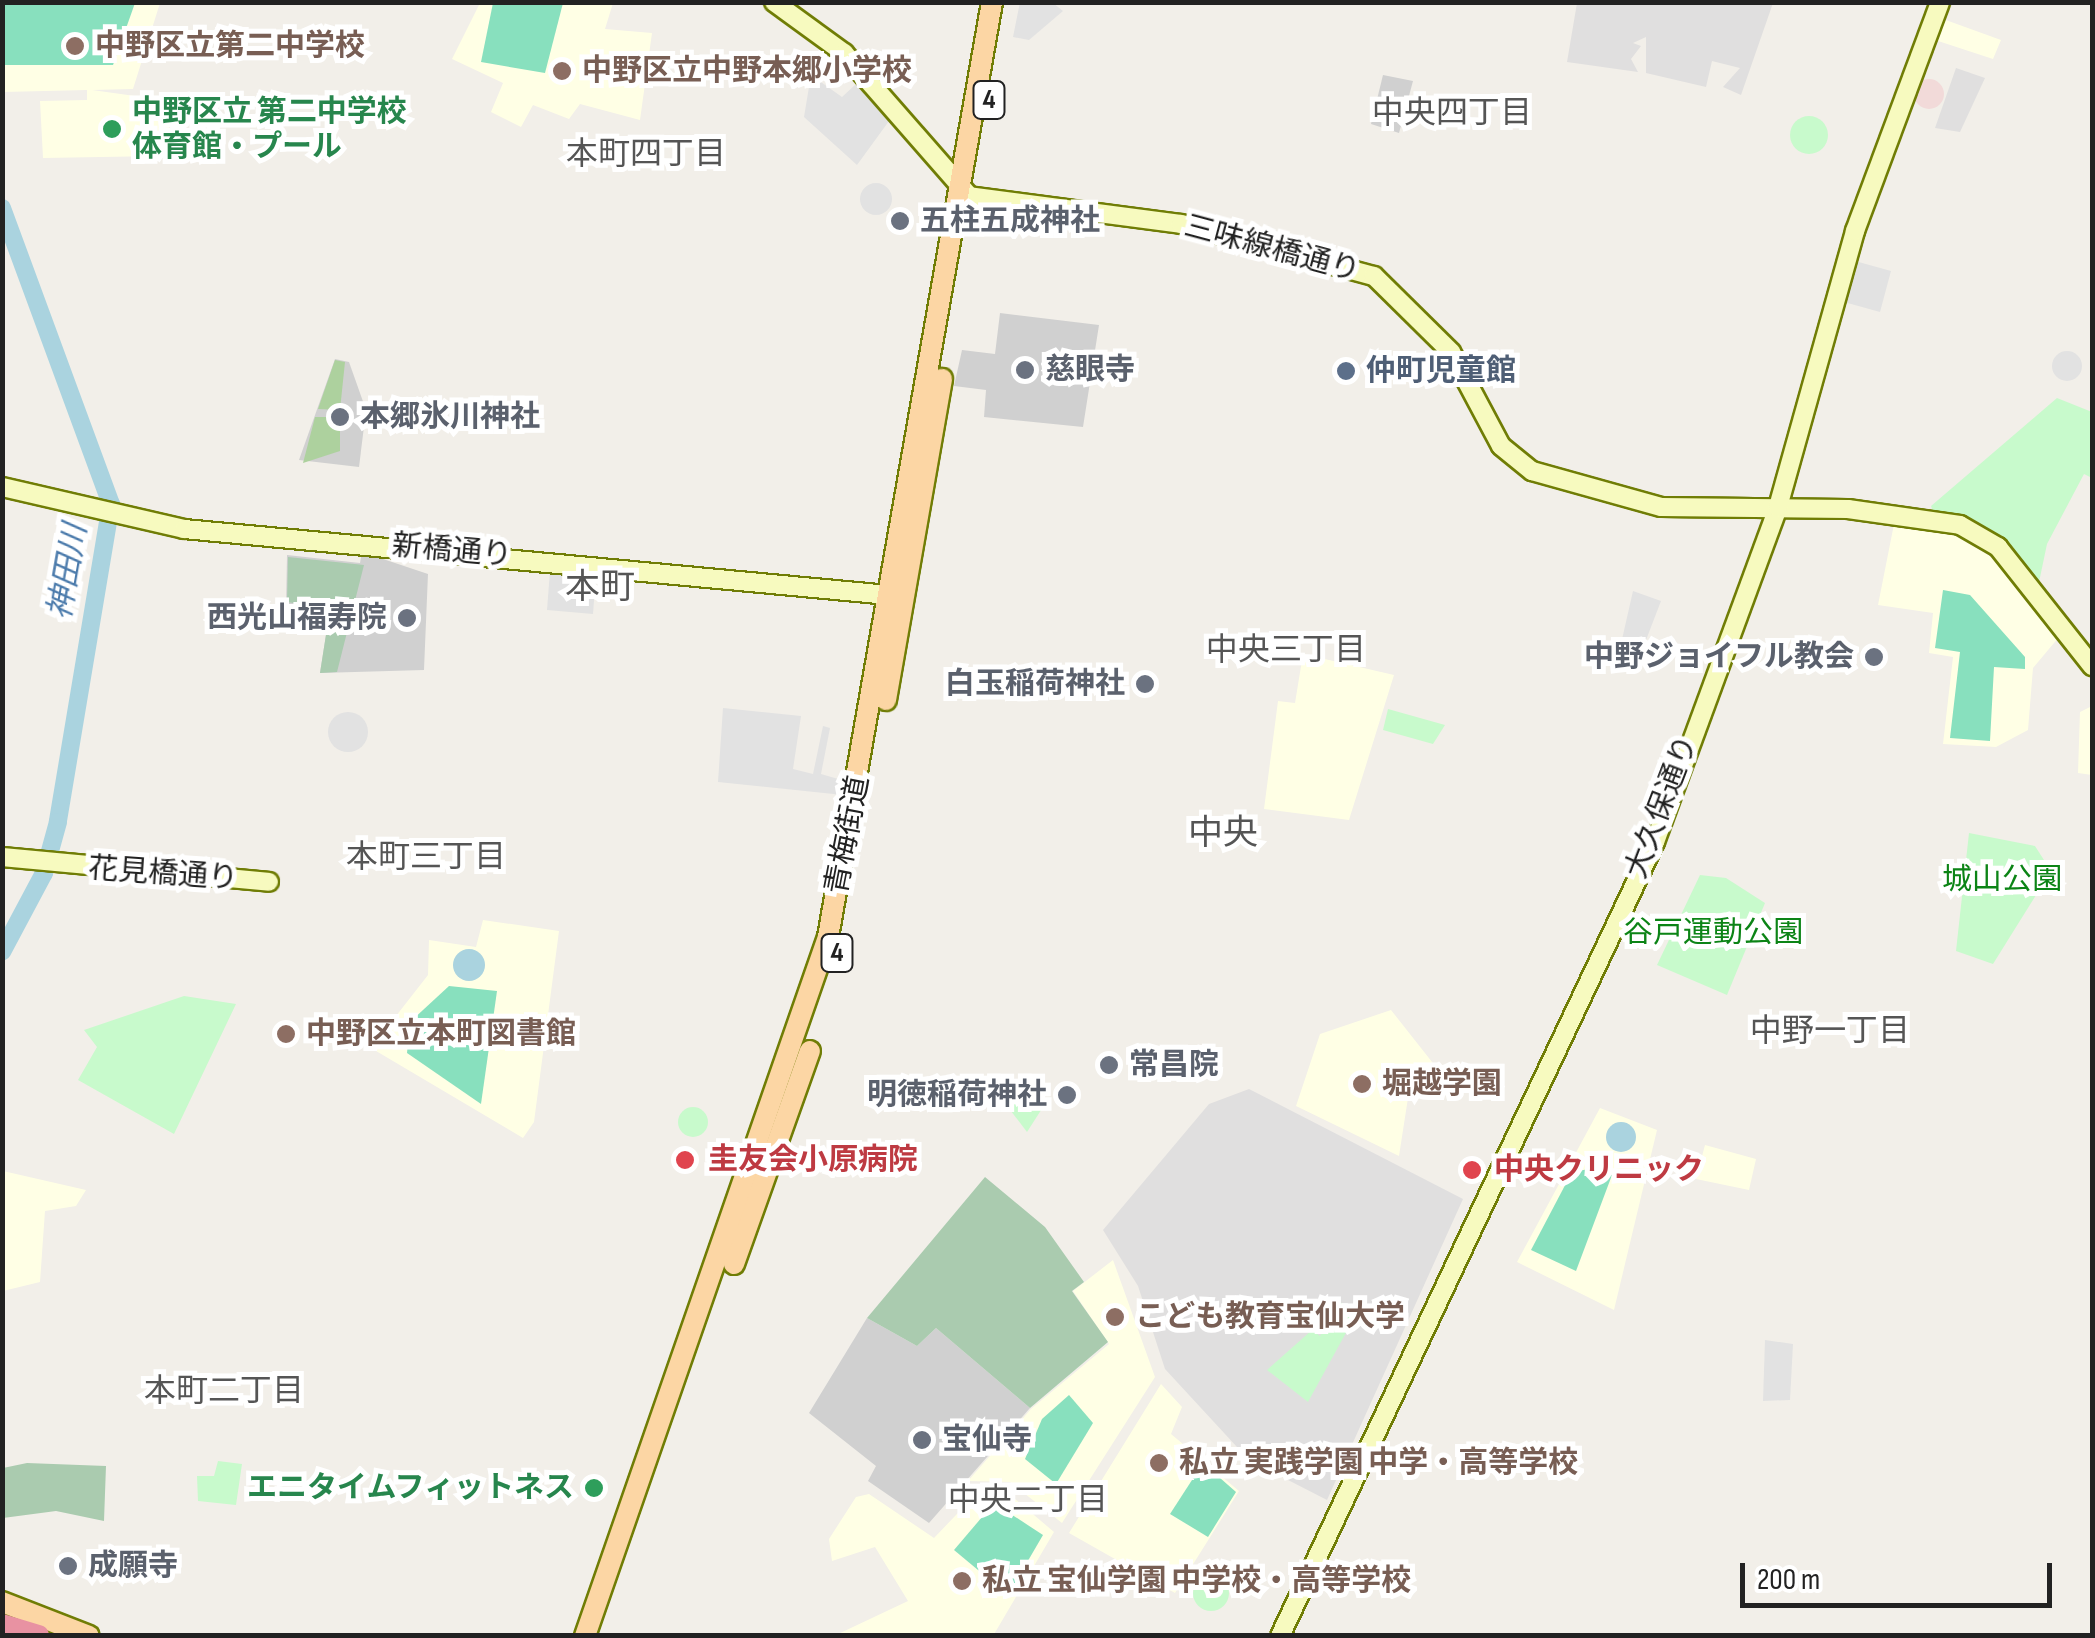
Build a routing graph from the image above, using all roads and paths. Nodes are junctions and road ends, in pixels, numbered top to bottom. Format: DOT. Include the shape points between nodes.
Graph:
graph roads {
  1 [pos="774,2"];
  2 [pos="992,2"];
  3 [pos="1006,2"];
  4 [pos="1940,2"];
  5 [pos="966,193"];
  6 [pos="2,486"];
  7 [pos="1778,507"];
  8 [pos="897,596"];
  9 [pos="2092,666"];
  10 [pos="9,858"];
  11 [pos="269,882"];
  12 [pos="2,1602"];
  13 [pos="2,1625"];
  14 [pos="38,1636"];
  15 [pos="89,1636"];
  16 [pos="585,1636"];
  17 [pos="599,1636"];
  18 [pos="1280,1636"];
  1 -- 5 [label="street" via="844,54"];
  2 -- 5 [label="main road, 青梅街道 / 4"];
  3 -- 5 [label="main road, 青梅街道 / 4"];
  4 -- 7 [label="street, 大久保通り" via="1855,231"];
  5 -- 7 [label="street, 三味線橋通り" via="1181,224 1374,276 1450,352 1501,446 1532,470 1661,507"];
  5 -- 8 [label="main road, 青梅街道 / 4"];
  6 -- 8 [label="street, 新橋通り" via="120,516"];
  7 -- 9 [label="street, 三味線橋通り" via="1972,530 2003,552"];
  7 -- 18 [label="street, 大久保通り" via="1655,842"];
  8 -- 16 [label="main road, 青梅街道 / 4" via="846,856 798,1044"];
  8 -- 17 [label="main road, 青梅街道 / 4" via="856,867 811,1048"];
  10 -- 11 [label="street, 花見橋通り"];
  12 -- 15 [label="main road"];
  13 -- 14 [label="highway"];
}
